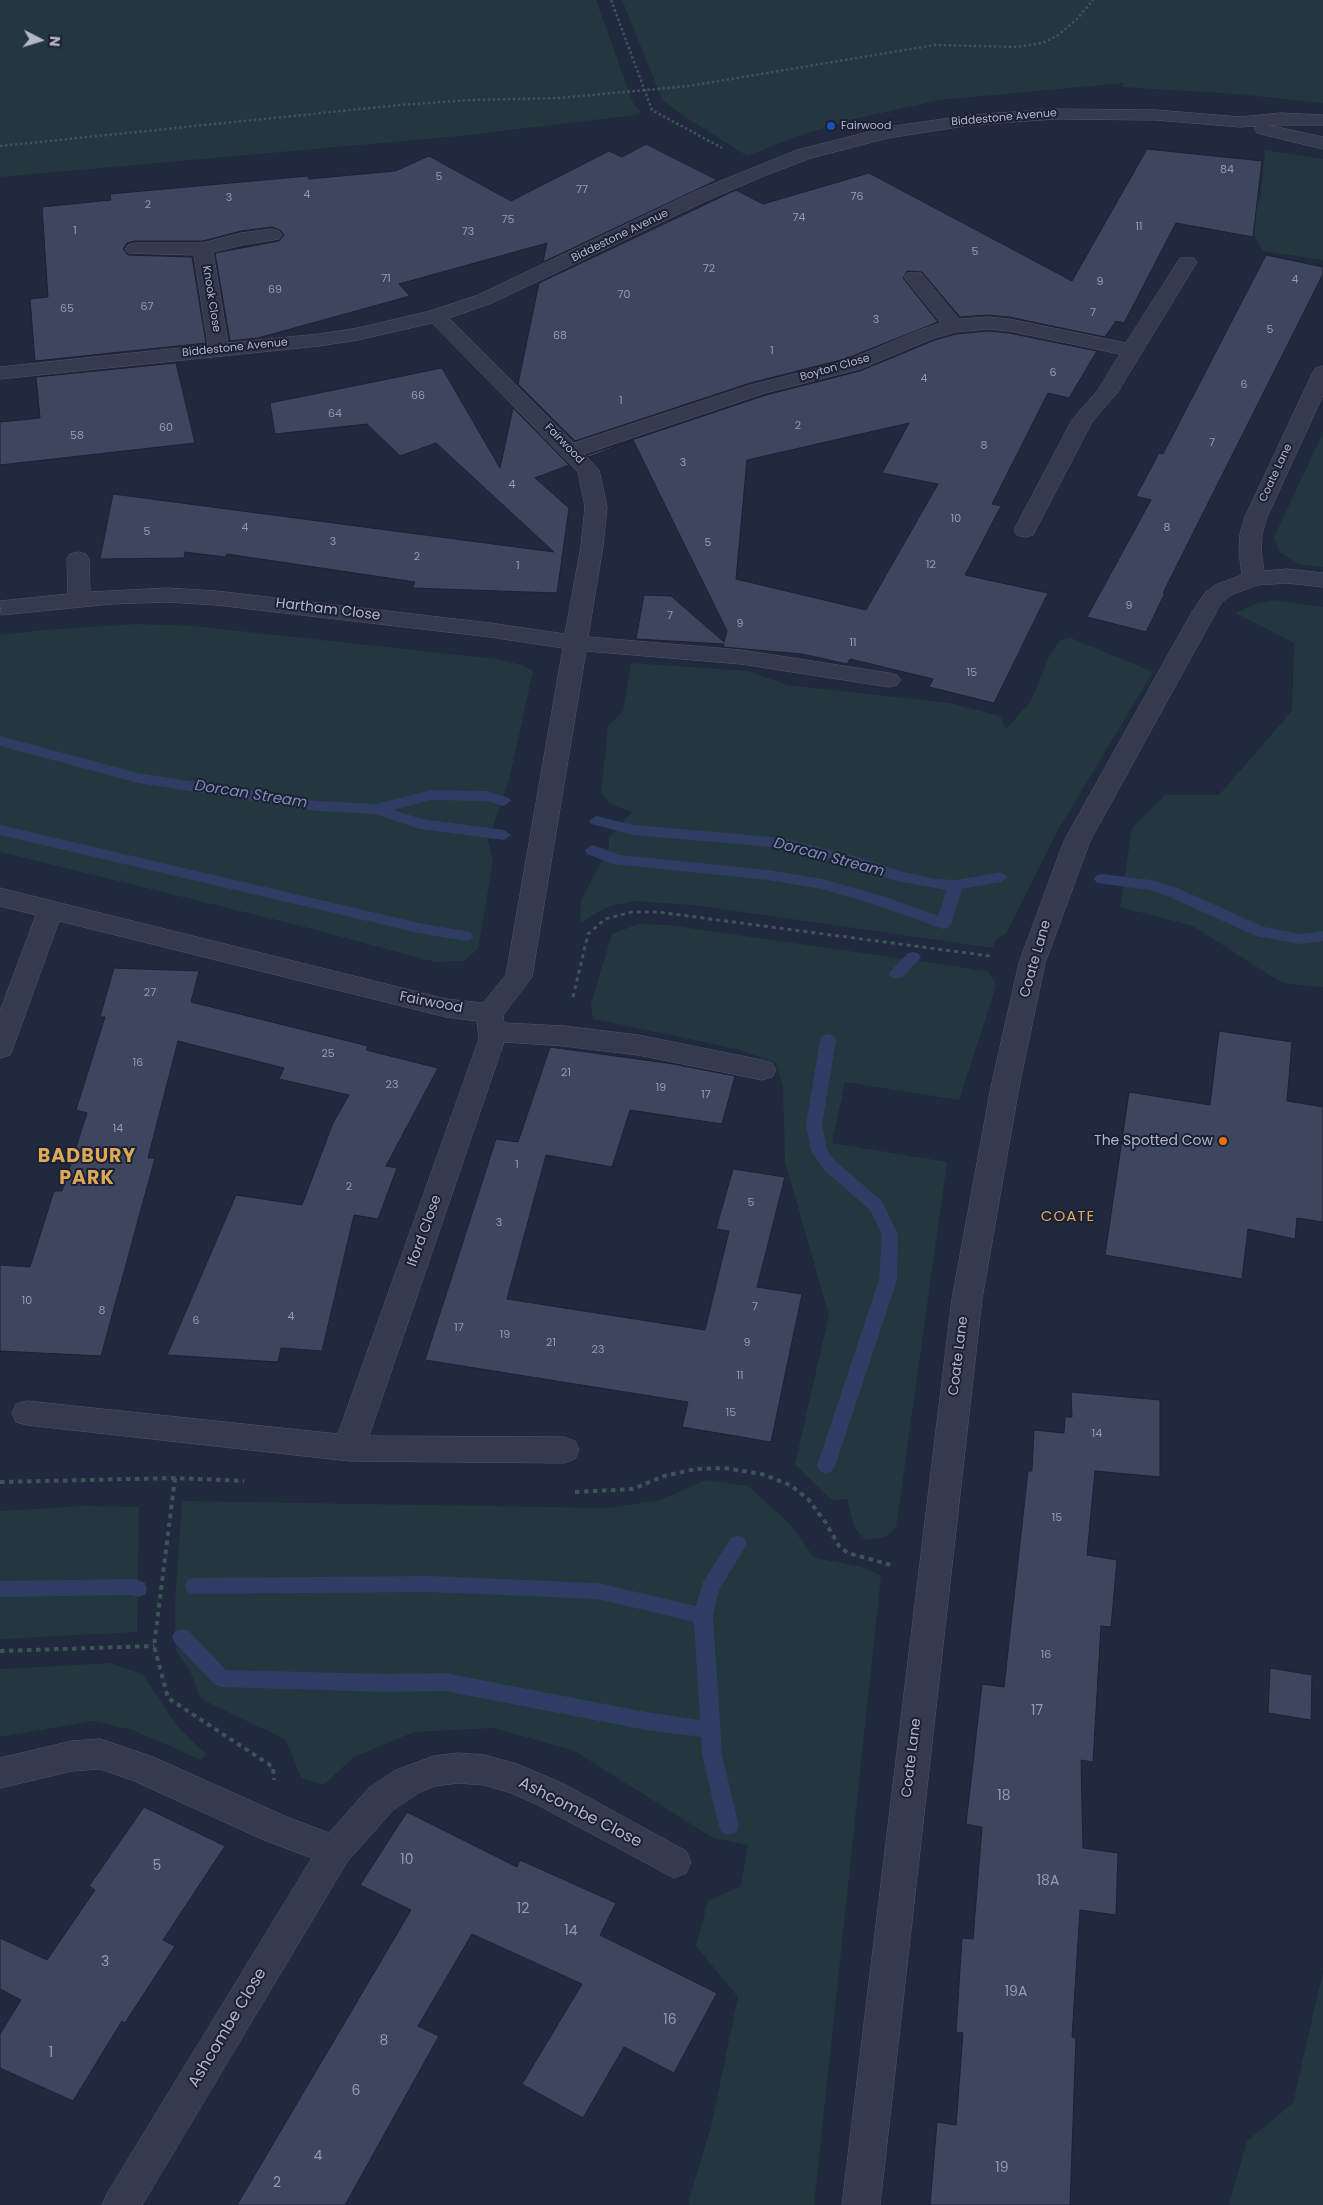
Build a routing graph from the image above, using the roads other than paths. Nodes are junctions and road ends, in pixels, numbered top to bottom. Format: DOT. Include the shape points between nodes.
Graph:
graph roads {
  1 [pos="1323,120"];
  2 [pos="1240,122"];
  3 [pos="1323,142"];
  4 [pos="272,235"];
  5 [pos="135,249"];
  6 [pos="202,249"];
  7 [pos="1188,262"];
  8 [pos="914,277"];
  9 [pos="436,316"];
  10 [pos="954,326"];
  11 [pos="219,350"];
  12 [pos="1132,350"];
  13 [pos="1323,372"];
  14 [pos="0,373"];
  15 [pos="571,451"];
  16 [pos="1025,530"];
  17 [pos="78,560"];
  18 [pos="1254,578"];
  19 [pos="1323,580"];
  20 [pos="79,599"];
  21 [pos="2,608"];
  22 [pos="576,643"];
  23 [pos="889,680"];
  24 [pos="0,897"];
  25 [pos="50,911"];
  26 [pos="491,1023"];
  27 [pos="0,1048"];
  28 [pos="762,1070"];
  29 [pos="27,1413"];
  30 [pos="348,1448"];
  31 [pos="564,1450"];
  32 [pos="0,1773"];
  33 [pos="335,1850"];
  34 [pos="674,1862"];
  35 [pos="121,2205"];
  36 [pos="861,2205"];
  1 -- 2 [label="street, Biddestone Avenue" via="1280,118"];
  2 -- 3 [label="street, Biddestone Avenue"];
  2 -- 9 [label="street, Biddestone Avenue" via="1156,115 1089,114 971,120 848,142 762,170 485,299"];
  4 -- 6 [label="street, Knook Close"];
  5 -- 6 [label="street, Knook Close"];
  6 -- 11 [label="street, Knook Close"];
  7 -- 12 [label="street"];
  8 -- 10 [label="street"];
  9 -- 11 [label="street, Biddestone Avenue" via="358,334"];
  9 -- 15 [label="street, Fairwood"];
  10 -- 12 [label="street, Boyton Close" via="1009,325"];
  10 -- 15 [label="street, Boyton Close" via="927,334 853,366 758,389"];
  11 -- 14 [label="street, Biddestone Avenue"];
  12 -- 16 [label="street" via="1107,393 1083,420"];
  13 -- 18 [label="street, Coate Lane" via="1256,517 1250,552"];
  15 -- 22 [label="street, Fairwood" via="588,470 596,507"];
  17 -- 20 [label="street"];
  18 -- 19 [label="street, Coate Lane" via="1287,576"];
  18 -- 36 [label="street, Coate Lane" via="1223,590 1203,612 1077,841 1032,962 1005,1087 967,1299"];
  20 -- 21 [label="street, Hartham Close"];
  20 -- 22 [label="street, Hartham Close" via="167,595 216,598"];
  22 -- 23 [label="street" via="741,657"];
  22 -- 26 [label="street, Fairwood" via="520,977"];
  24 -- 25 [label="street, Fairwood"];
  25 -- 26 [label="street, Fairwood" via="446,1008"];
  25 -- 27 [label="street"];
  26 -- 28 [label="street" via="638,1045"];
  26 -- 30 [label="street, Iford Close" via="492,1039"];
  29 -- 30 [label="street"];
  30 -- 31 [label="street"];
  32 -- 33 [label="street" via="72,1756 100,1754 141,1768 276,1829"];
  33 -- 34 [label="street, Ashcombe Close" via="381,1798 408,1781 458,1768 484,1770 517,1779"];
  33 -- 35 [label="street, Ashcombe Close"];
}
